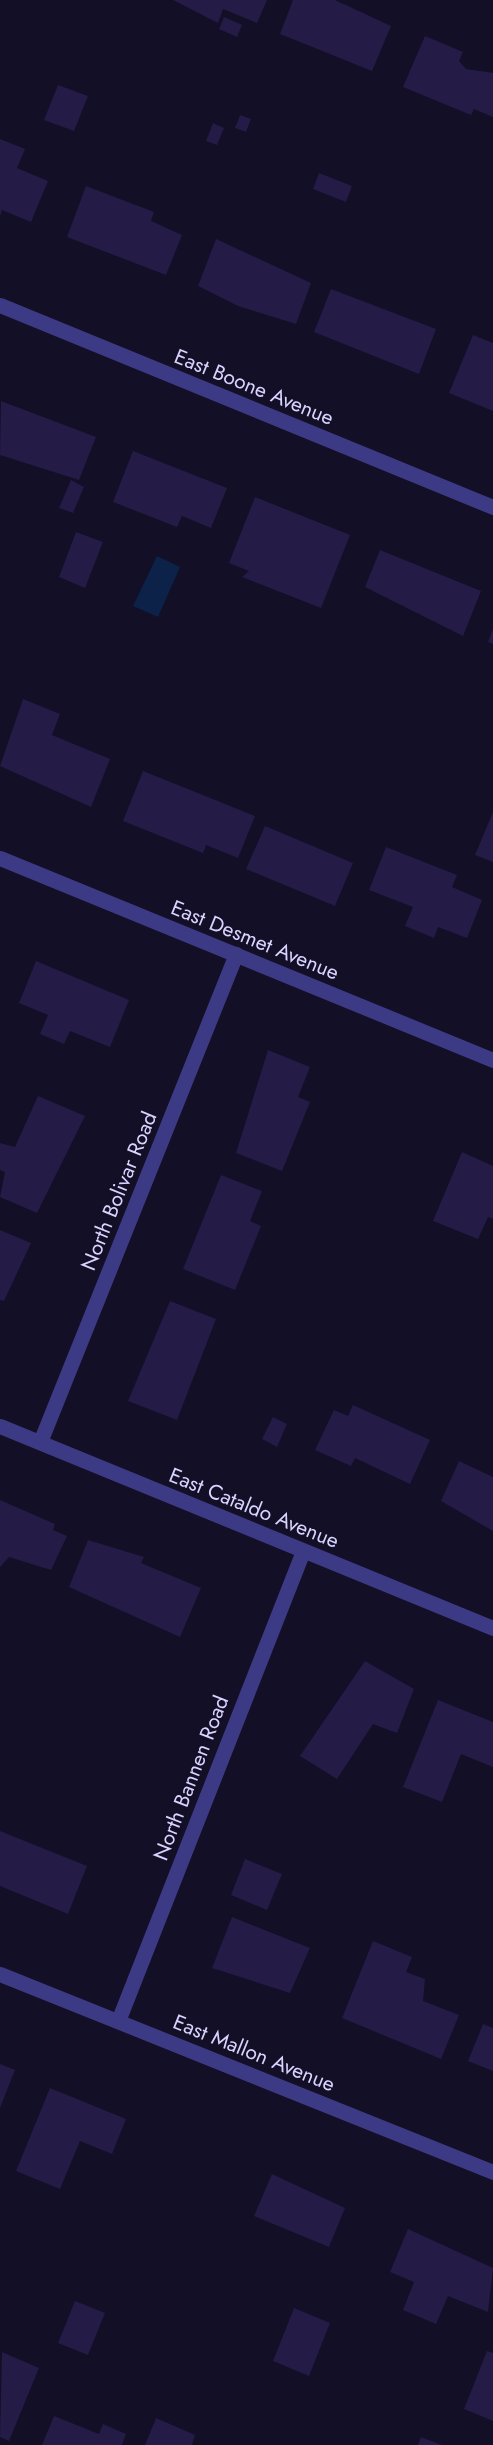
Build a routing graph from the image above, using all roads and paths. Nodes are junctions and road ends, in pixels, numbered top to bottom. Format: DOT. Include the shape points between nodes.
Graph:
graph roads {
  1 [pos="0,305"];
  2 [pos="493,507"];
  3 [pos="0,858"];
  4 [pos="236,954"];
  5 [pos="493,1060"];
  6 [pos="0,1426"];
  7 [pos="40,1442"];
  8 [pos="303,1551"];
  9 [pos="493,1628"];
  10 [pos="0,1974"];
  11 [pos="118,2021"];
  12 [pos="493,2172"];
  1 -- 2 [label="street, East Boone Avenue"];
  3 -- 4 [label="street, East Desmet Avenue"];
  4 -- 5 [label="street, East Desmet Avenue"];
  4 -- 7 [label="street, North Bolivar Road"];
  6 -- 7 [label="street, East Cataldo Avenue"];
  7 -- 8 [label="street, East Cataldo Avenue"];
  8 -- 9 [label="street, East Cataldo Avenue"];
  8 -- 11 [label="street, North Bannen Road"];
  10 -- 11 [label="street, East Mallon Avenue"];
  11 -- 12 [label="street, East Mallon Avenue"];
}
